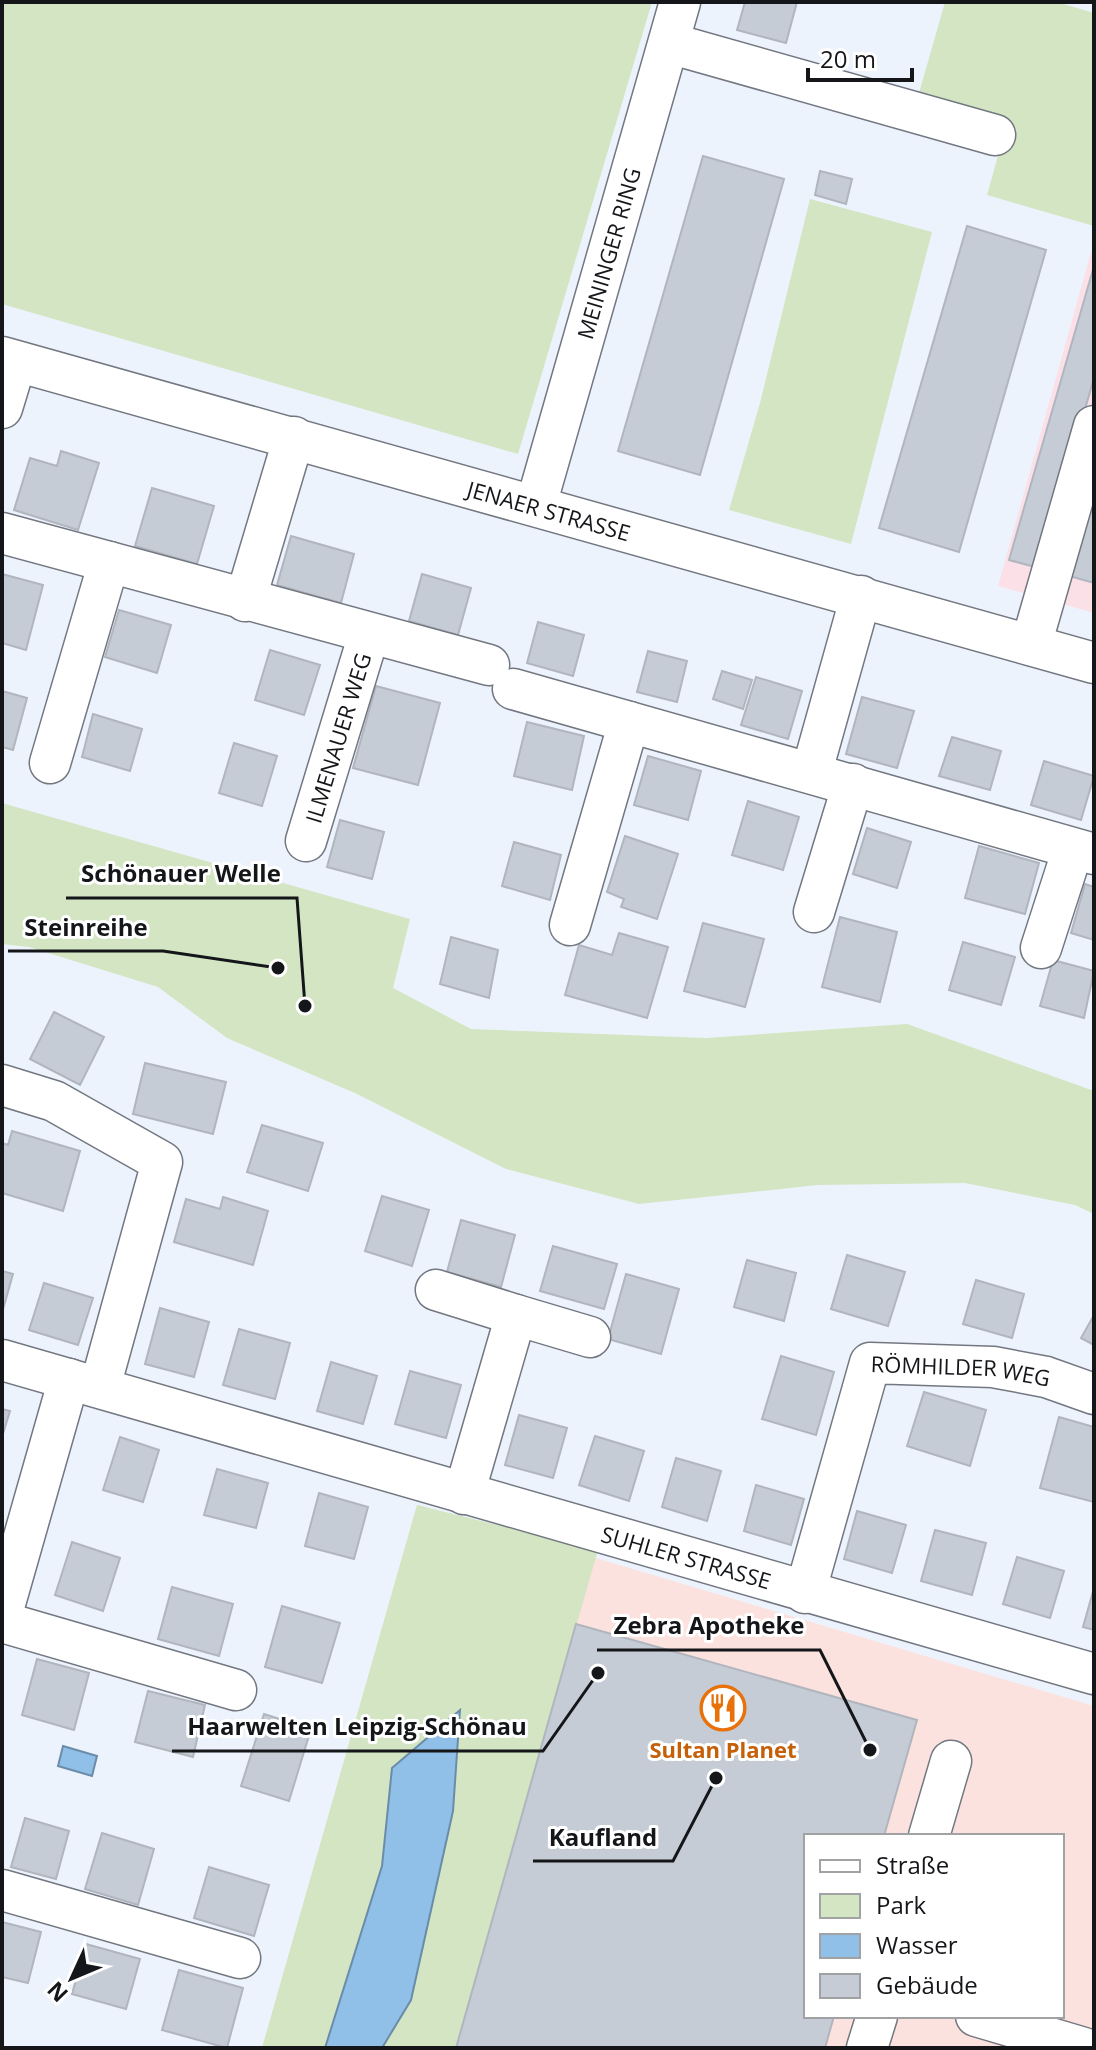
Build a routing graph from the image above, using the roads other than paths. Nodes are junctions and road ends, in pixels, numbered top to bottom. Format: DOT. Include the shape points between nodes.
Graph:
graph roads {
  1 [pos="680,2"];
  2 [pos="669,43"];
  3 [pos="995,135"];
  4 [pos="9,359"];
  5 [pos="2,408"];
  6 [pos="1094,426"];
  7 [pos="294,437"];
  8 [pos="536,505"];
  9 [pos="2,533"];
  10 [pos="109,562"];
  11 [pos="861,596"];
  12 [pos="245,601"];
  13 [pos="369,634"];
  14 [pos="1031,645"];
  15 [pos="1093,660"];
  16 [pos="629,722"];
  17 [pos="50,763"];
  18 [pos="812,771"];
  19 [pos="853,784"];
  20 [pos="306,841"];
  21 [pos="1084,852"];
  22 [pos="814,912"];
  23 [pos="570,925"];
  24 [pos="1041,948"];
  25 [pos="2,1085"];
  26 [pos="436,1290"];
  27 [pos="516,1315"];
  28 [pos="590,1337"];
  29 [pos="2,1360"];
  30 [pos="84,1383"];
  31 [pos="1094,1394"];
  32 [pos="464,1494"];
  33 [pos="805,1593"];
  34 [pos="2,1614"];
  35 [pos="2,1622"];
  36 [pos="1094,1674"];
  37 [pos="236,1690"];
  38 [pos="951,1761"];
  39 [pos="930,1834"];
  40 [pos="2,1890"];
  41 [pos="240,1958"];
  42 [pos="876,2018"];
  43 [pos="983,2018"];
  44 [pos="867,2048"];
  45 [pos="1084,2048"];
  1 -- 2 [label="street, MEININGER RING"];
  2 -- 3 [label="street"];
  2 -- 8 [label="street, MEININGER RING"];
  4 -- 5 [label="street"];
  4 -- 7 [label="street, JENAER STRASSE"];
  6 -- 14 [label="street"];
  7 -- 8 [label="street, JENAER STRASSE"];
  7 -- 12 [label="street"];
  8 -- 11 [label="street, JENAER STRASSE"];
  9 -- 10 [label="street, ILMENAUER WEG"];
  10 -- 12 [label="street, ILMENAUER WEG"];
  10 -- 17 [label="street"];
  11 -- 14 [label="street, JENAER STRASSE"];
  11 -- 18 [label="street"];
  12 -- 13 [label="street, ILMENAUER WEG"];
  13 -- 16 [label="street, ILMENAUER WEG"];
  13 -- 20 [label="street, ILMENAUER WEG"];
  14 -- 15 [label="street, JENAER STRASSE"];
  16 -- 18 [label="street, ILMENAUER WEG"];
  16 -- 23 [label="street"];
  18 -- 19 [label="street, ILMENAUER WEG"];
  19 -- 21 [label="street, ILMENAUER WEG"];
  19 -- 22 [label="street"];
  21 -- 24 [label="street"];
  25 -- 30 [label="street" via="54,1101 162,1162"];
  26 -- 27 [label="street"];
  27 -- 28 [label="street"];
  27 -- 32 [label="street"];
  29 -- 30 [label="street, SUHLER STRASSE"];
  30 -- 32 [label="street, SUHLER STRASSE"];
  30 -- 34 [label="street"];
  31 -- 33 [label="street, RÖMHILDER WEG" via="1046,1377 993,1367 870,1363"];
  32 -- 33 [label="street, SUHLER STRASSE"];
  33 -- 36 [label="street, SUHLER STRASSE"];
  35 -- 37 [label="street"];
  38 -- 39 [label="street"];
  40 -- 41 [label="street"];
  42 -- 44 [label="street"];
  43 -- 45 [label="street"];
}
